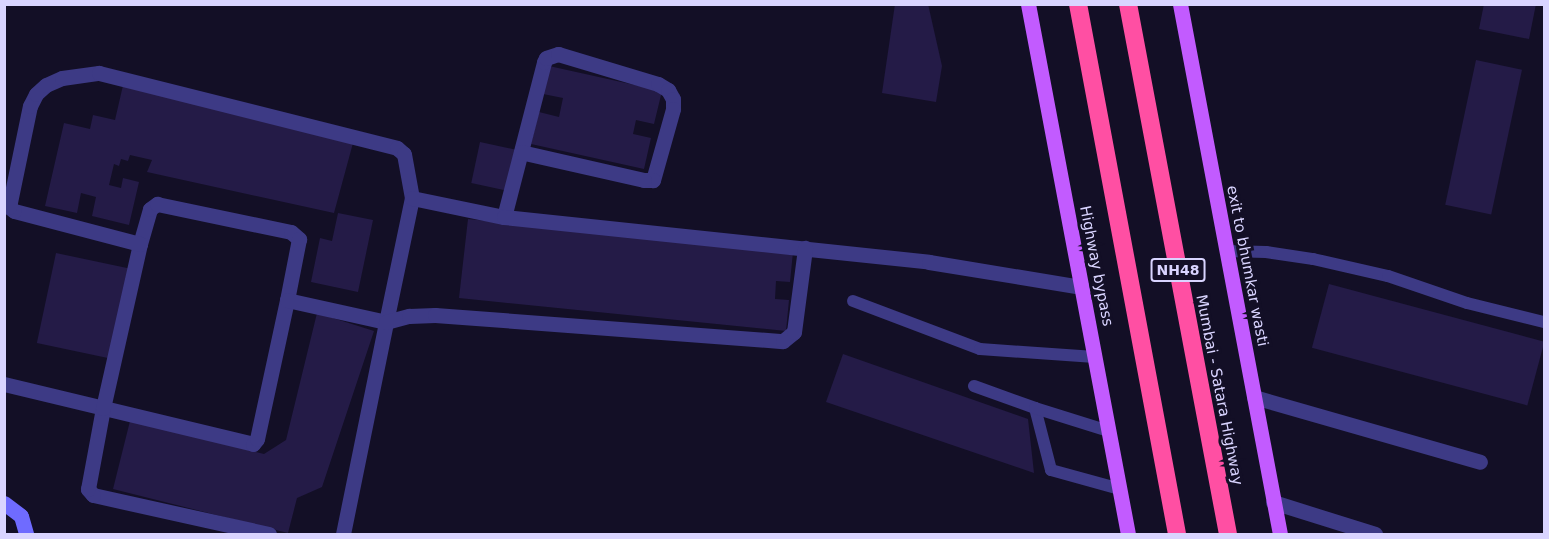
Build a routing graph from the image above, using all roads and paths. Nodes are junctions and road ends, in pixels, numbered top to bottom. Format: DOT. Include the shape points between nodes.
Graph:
graph roads {
  1 [pos="1028,4"];
  2 [pos="1078,4"];
  3 [pos="1128,4"];
  4 [pos="1180,4"];
  5 [pos="521,152"];
  6 [pos="412,198"];
  7 [pos="504,217"];
  8 [pos="140,244"];
  9 [pos="805,248"];
  10 [pos="1226,251"];
  11 [pos="1083,287"];
  12 [pos="287,300"];
  13 [pos="853,301"];
  14 [pos="387,322"];
  15 [pos="1545,322"];
  16 [pos="1095,357"];
  17 [pos="4,384"];
  18 [pos="974,386"];
  19 [pos="1254,397"];
  20 [pos="103,408"];
  21 [pos="1035,408"];
  22 [pos="1109,431"];
  23 [pos="1480,462"];
  24 [pos="1120,489"];
  25 [pos="1274,502"];
  26 [pos="4,503"];
  27 [pos="28,534"];
  28 [pos="269,534"];
  29 [pos="343,534"];
  30 [pos="1128,534"];
  31 [pos="1178,534"];
  32 [pos="1228,534"];
  33 [pos="1280,534"];
  34 [pos="1375,534"];
  1 -- 11 [label="main road, Highway bypass"];
  2 -- 31 [label="highway, NH48"];
  3 -- 32 [label="highway, Mumbai - Satara Highway / NH48"];
  4 -- 10 [label="main road, exit to bhumkar wasti"];
  5 -- 5 [label="street" via="653,180 673,99 658,84 558,54 551,56 544,62"];
  5 -- 7 [label="street"];
  6 -- 7 [label="street"];
  6 -- 8 [label="street" via="404,154 397,148 99,73 62,78 46,85 30,106 9,207"];
  6 -- 14 [label="street"];
  7 -- 9 [label="street"];
  8 -- 12 [label="street" via="150,209 156,204 291,232 299,239"];
  8 -- 20 [label="street"];
  9 -- 11 [label="street" via="928,261"];
  9 -- 14 [label="street" via="794,332 783,341 435,315"];
  10 -- 15 [label="lane" via="1266,252 1323,261"];
  10 -- 19 [label="main road, exit to bhumkar wasti"];
  11 -- 16 [label="main road, Highway bypass"];
  12 -- 14 [label="street"];
  12 -- 20 [label="street" via="257,439 252,444"];
  13 -- 16 [label="lane" via="980,349"];
  14 -- 29 [label="street"];
  16 -- 22 [label="main road, Highway bypass"];
  17 -- 20 [label="street"];
  18 -- 21 [label="lane"];
  19 -- 23 [label="street"];
  19 -- 25 [label="main road, exit to bhumkar wasti"];
  20 -- 28 [label="street" via="88,485 93,495"];
  21 -- 22 [label="lane"];
  21 -- 24 [label="lane" via="1051,470"];
  22 -- 24 [label="main road, Highway bypass"];
  24 -- 30 [label="main road, Highway bypass"];
  25 -- 33 [label="main road, exit to bhumkar wasti"];
  25 -- 34 [label="street"];
  26 -- 27 [label="street" via="21,516"];
}
